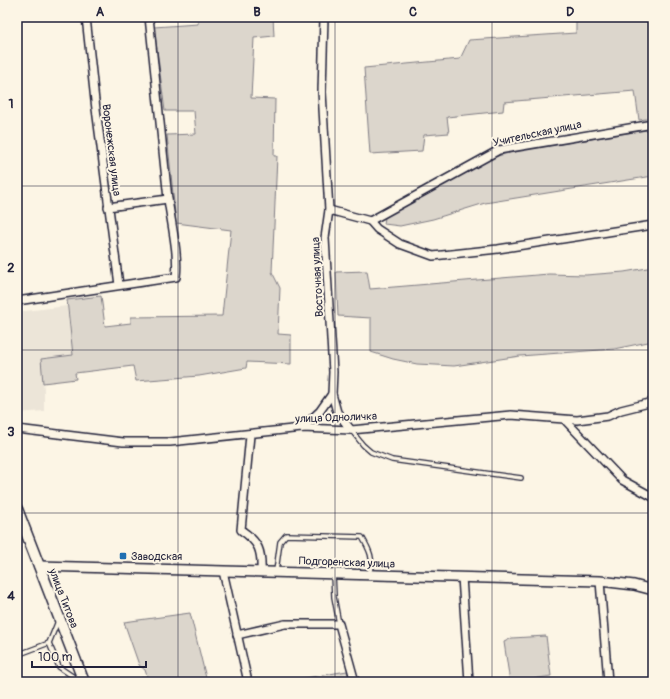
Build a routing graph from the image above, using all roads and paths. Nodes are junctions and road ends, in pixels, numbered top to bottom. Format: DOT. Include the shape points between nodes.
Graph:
graph roads {
  1 [pos="86,17"];
  2 [pos="149,17"];
  3 [pos="324,17"];
  4 [pos="653,124"];
  5 [pos="168,199"];
  6 [pos="108,207"];
  7 [pos="329,210"];
  8 [pos="370,221"];
  9 [pos="653,225"];
  10 [pos="119,285"];
  11 [pos="17,301"];
  12 [pos="332,394"];
  13 [pos="653,402"];
  14 [pos="566,421"];
  15 [pos="302,428"];
  16 [pos="17,429"];
  17 [pos="351,430"];
  18 [pos="250,435"];
  19 [pos="521,478"];
  20 [pos="653,497"];
  21 [pos="17,509"];
  22 [pos="39,566"];
  23 [pos="223,571"];
  24 [pos="260,572"];
  25 [pos="276,572"];
  26 [pos="333,574"];
  27 [pos="368,575"];
  28 [pos="462,577"];
  29 [pos="600,581"];
  30 [pos="653,590"];
  31 [pos="59,618"];
  32 [pos="339,624"];
  33 [pos="236,635"];
  34 [pos="49,643"];
  35 [pos="17,655"];
  36 [pos="81,682"];
  37 [pos="84,682"];
  38 [pos="248,682"];
  39 [pos="355,682"];
  40 [pos="469,682"];
  41 [pos="608,682"];
  1 -- 6 [label="street, Воронежская улица"];
  2 -- 5 [label="street"];
  3 -- 7 [label="street, Восточная улица" via="322,92"];
  4 -- 8 [label="street, Учительская улица" via="499,150"];
  5 -- 6 [label="street"];
  5 -- 10 [label="street" via="178,262 176,277"];
  6 -- 10 [label="street, Воронежская улица"];
  7 -- 8 [label="street"];
  7 -- 12 [label="street, Восточная улица" via="324,238 333,372"];
  8 -- 9 [label="street" via="377,229 400,244 433,256 498,249"];
  10 -- 11 [label="street"];
  12 -- 15 [label="street" via="320,411"];
  12 -- 17 [label="street" via="337,412"];
  13 -- 14 [label="street, улица Одноличка" via="608,416"];
  14 -- 17 [label="street, улица Одноличка" via="511,415"];
  14 -- 20 [label="street" via="622,480"];
  15 -- 17 [label="street, улица Одноличка"];
  15 -- 18 [label="street, улица Одноличка"];
  16 -- 18 [label="street, улица Одноличка" via="123,442 170,442"];
  17 -- 19 [label="lane" via="371,452 392,460"];
  18 -- 24 [label="street" via="241,530 251,536 262,553"];
  21 -- 22 [label="main road, улица Титова"];
  22 -- 23 [label="street, Подгоренская улица"];
  22 -- 31 [label="main road, улица Титова"];
  23 -- 24 [label="street, Подгоренская улица"];
  23 -- 33 [label="street"];
  24 -- 25 [label="street, Подгоренская улица"];
  25 -- 26 [label="street, Подгоренская улица"];
  25 -- 27 [label="lane" via="280,542 286,535 362,537 372,558"];
  26 -- 27 [label="street, Подгоренская улица"];
  26 -- 32 [label="lane"];
  27 -- 28 [label="street, Подгоренская улица"];
  28 -- 29 [label="street, Подгоренская улица"];
  28 -- 40 [label="street"];
  29 -- 30 [label="street, Подгоренская улица"];
  29 -- 41 [label="street"];
  31 -- 34 [label="lane"];
  31 -- 37 [label="main road, улица Титова"];
  32 -- 33 [label="street" via="285,624"];
  32 -- 39 [label="street"];
  33 -- 38 [label="street"];
  34 -- 35 [label="lane"];
  34 -- 36 [label="lane" via="59,667"];
}
